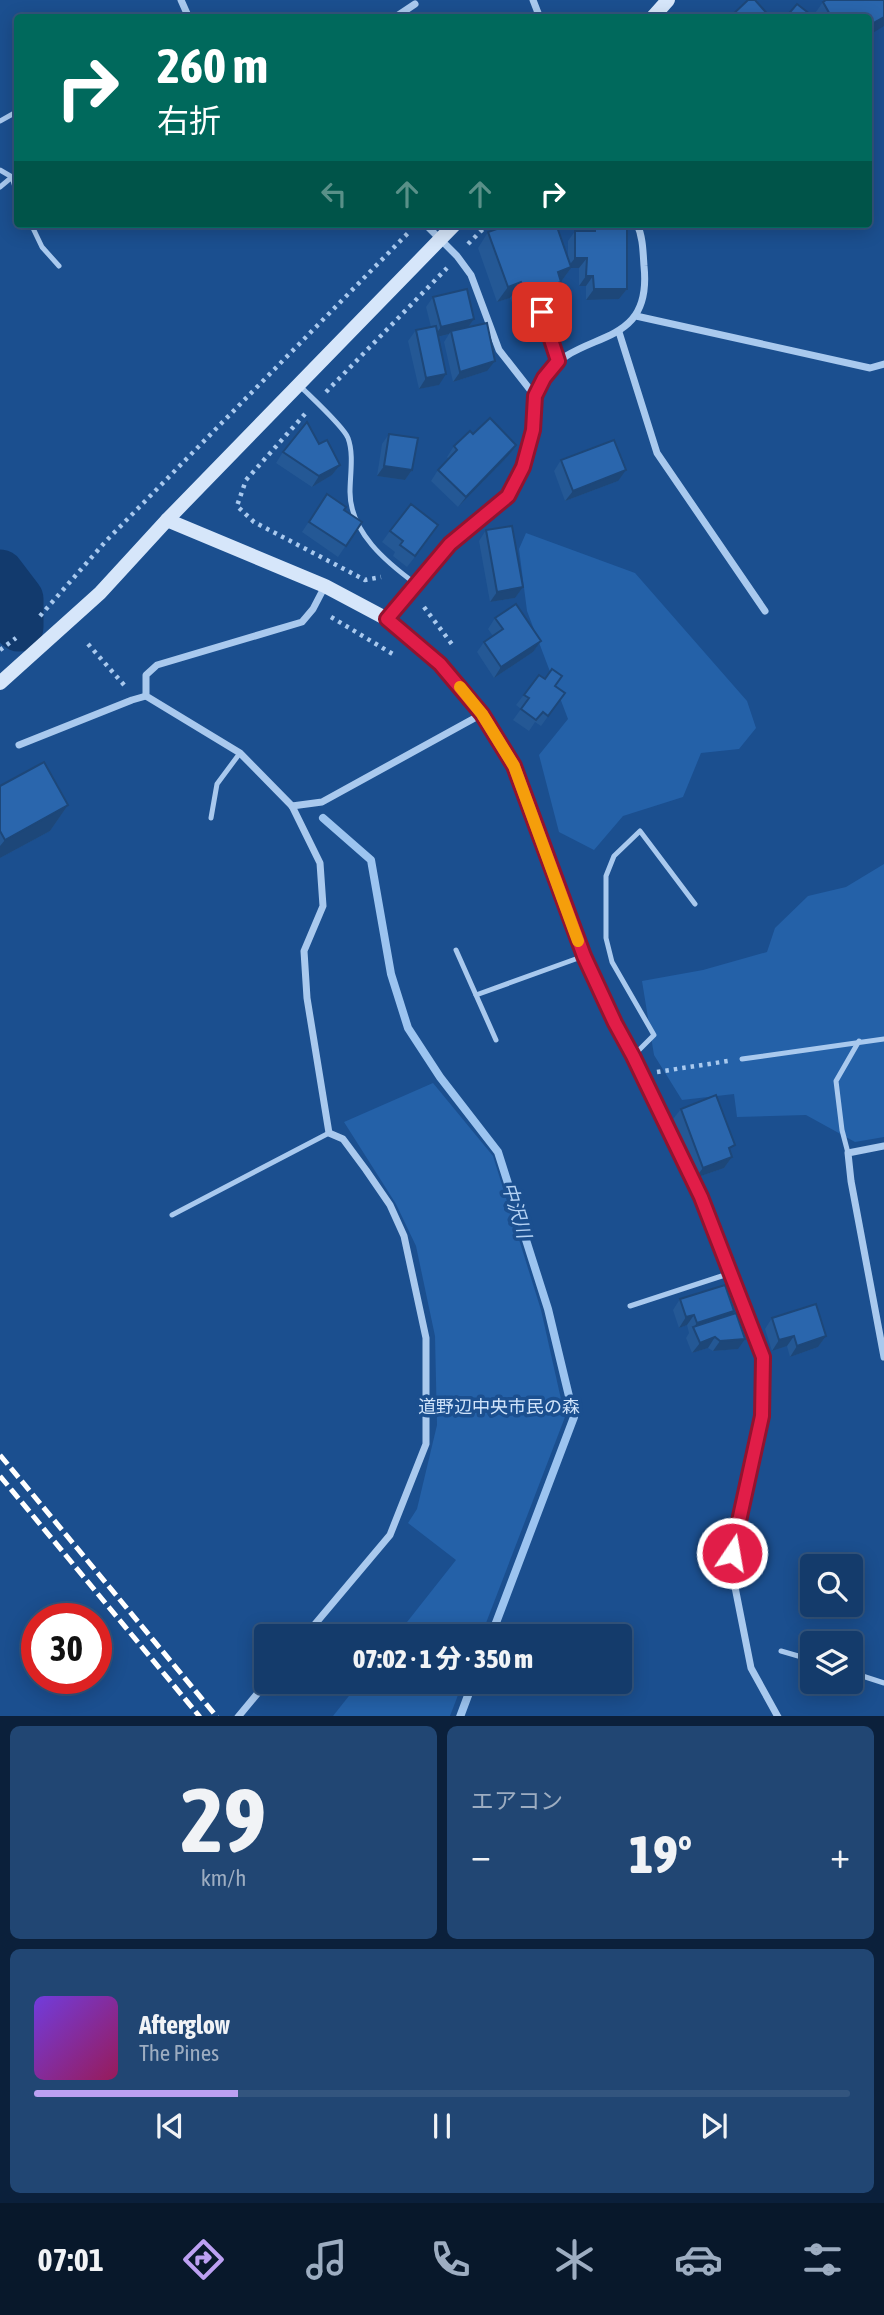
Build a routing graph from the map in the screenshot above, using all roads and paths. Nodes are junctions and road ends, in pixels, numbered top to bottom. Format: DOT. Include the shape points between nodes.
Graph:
graph roads {
  1 [pos="668,0"];
  2 [pos="415,4"];
  3 [pos="400,14"];
  4 [pos="656,14"];
  5 [pos="33,228"];
  6 [pos="429,228"];
  7 [pos="451,228"];
  8 [pos="484,228"];
  9 [pos="639,228"];
  10 [pos="410,231"];
  11 [pos="441,239"];
  12 [pos="468,244"];
  13 [pos="59,266"];
  14 [pos="448,266"];
  15 [pos="542,312"];
  16 [pos="636,317"];
  17 [pos="619,332"];
  18 [pos="558,361"];
  19 [pos="884,364"];
  20 [pos="299,385"];
  21 [pos="535,396"];
  22 [pos="316,403"];
  23 [pos="167,520"];
  24 [pos="385,576"];
  25 [pos="416,584"];
  26 [pos="325,586"];
  27 [pos="765,611"];
  28 [pos="331,617"];
  29 [pos="38,618"];
  30 [pos="387,619"];
  31 [pos="20,635"];
  32 [pos="88,644"];
  33 [pos="0,650"];
  34 [pos="405,664"];
  35 [pos="0,683"];
  36 [pos="145,692"];
  37 [pos="482,714"];
  38 [pos="19,745"];
  39 [pos="240,753"];
  40 [pos="292,806"];
  41 [pos="211,818"];
  42 [pos="695,904"];
  43 [pos="456,950"];
  44 [pos="584,956"];
  45 [pos="476,995"];
  46 [pos="884,1038"];
  47 [pos="496,1040"];
  48 [pos="859,1041"];
  49 [pos="633,1056"];
  50 [pos="742,1059"];
  51 [pos="642,1074"];
  52 [pos="329,1133"];
  53 [pos="884,1146"];
  54 [pos="848,1153"];
  55 [pos="172,1214"];
  56 [pos="731,1273"];
  57 [pos="630,1306"];
  58 [pos="884,1357"];
  59 [pos="315,1624"];
  60 [pos="781,1651"];
  61 [pos="800,1657"];
  62 [pos="863,1676"];
  63 [pos="884,1683"];
  64 [pos="257,1694"];
  65 [pos="239,1716"];
  66 [pos="777,1716"];
  1 -- 4 [label="street"];
  2 -- 3 [label="street"];
  5 -- 13 [label="lane"];
  6 -- 11 [label="street"];
  7 -- 11 [label="street"];
  8 -- 12 [label="path"];
  9 -- 16 [label="street" via="646,283"];
  10 -- 29 [label="path" via="106,541"];
  11 -- 20 [label="street"];
  11 -- 21 [label="street" via="471,275 499,350"];
  14 -- 22 [label="path"];
  15 -- 18 [label="lane"];
  16 -- 17 [label="street"];
  16 -- 19 [label="street" via="870,368"];
  17 -- 18 [label="street"];
  17 -- 27 [label="street" via="657,453"];
  18 -- 21 [label="street"];
  20 -- 22 [label="lane"];
  20 -- 23 [label="street"];
  21 -- 25 [label="street" via="533,430 523,467 508,496 450,544"];
  22 -- 24 [label="path" via="246,480 237,506 254,522 365,580"];
  22 -- 25 [label="lane" via="348,437 355,519 385,559"];
  23 -- 26 [label="street"];
  23 -- 35 [label="street" via="100,593"];
  25 -- 30 [label="street"];
  26 -- 30 [label="street"];
  26 -- 36 [label="street" via="302,622 157,665 146,675"];
  28 -- 34 [label="path"];
  30 -- 37 [label="street" via="440,664"];
  31 -- 33 [label="path"];
  32 -- 36 [label="path" via="132,695"];
  36 -- 38 [label="street"];
  36 -- 39 [label="street"];
  37 -- 40 [label="street" via="322,802"];
  37 -- 44 [label="street" via="514,766"];
  39 -- 40 [label="street"];
  39 -- 41 [label="lane" via="217,784"];
  40 -- 52 [label="street" via="320,863 323,905 304,951"];
  42 -- 49 [label="lane" via="640,831 614,856 606,876 606,939 612,962 654,1035"];
  43 -- 45 [label="lane"];
  44 -- 45 [label="lane"];
  44 -- 49 [label="street"];
  45 -- 47 [label="lane"];
  46 -- 48 [label="lane"];
  48 -- 50 [label="lane"];
  48 -- 54 [label="lane" via="836,1082"];
  49 -- 51 [label="street"];
  50 -- 51 [label="path"];
  51 -- 56 [label="street" via="701,1197"];
  52 -- 55 [label="lane"];
  52 -- 59 [label="street" via="343,1139 366,1170 404,1236 426,1338 426,1444 390,1535"];
  53 -- 54 [label="street"];
  54 -- 58 [label="street"];
  56 -- 57 [label="lane"];
  56 -- 66 [label="street" via="763,1357 762,1416 732,1553 734,1582 751,1668"];
  60 -- 61 [label="lane"];
  62 -- 63 [label="lane"];
  64 -- 65 [label="street"];
}
